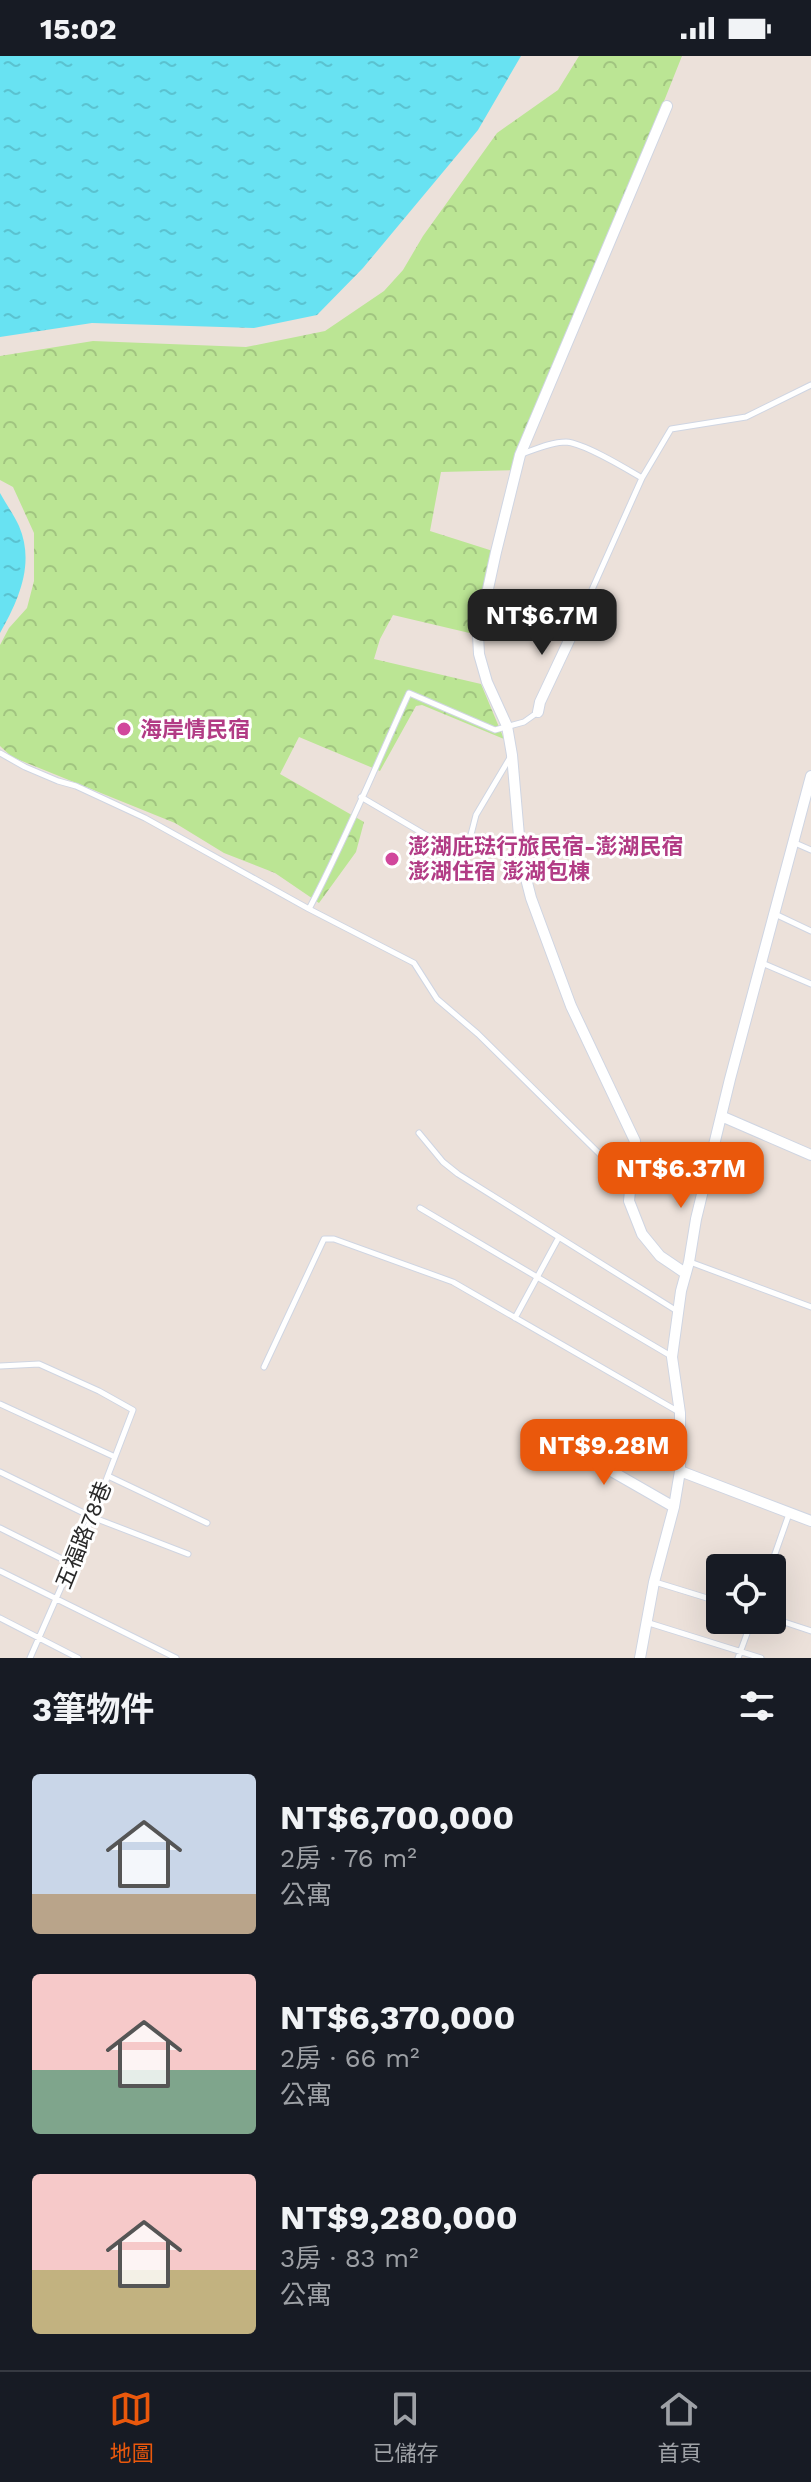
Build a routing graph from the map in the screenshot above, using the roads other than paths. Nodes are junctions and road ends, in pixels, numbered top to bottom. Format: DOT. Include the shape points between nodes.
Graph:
graph roads {
  1 [pos="667,106"];
  2 [pos="811,385"];
  3 [pos="520,455"];
  4 [pos="642,478"];
  5 [pos="582,613"];
  6 [pos="538,712"];
  7 [pos="507,726"];
  8 [pos="0,753"];
  9 [pos="512,755"];
  10 [pos="811,776"];
  11 [pos="361,797"];
  12 [pos="794,842"];
  13 [pos="811,850"];
  14 [pos="309,909"];
  15 [pos="774,914"];
  16 [pos="811,931"];
  17 [pos="761,962"];
  18 [pos="811,984"];
  19 [pos="721,1116"];
  20 [pos="419,1133"];
  21 [pos="811,1155"];
  22 [pos="630,1184"];
  23 [pos="420,1208"];
  24 [pos="559,1237"];
  25 [pos="689,1262"];
  26 [pos="685,1273"];
  27 [pos="536,1276"];
  28 [pos="811,1307"];
  29 [pos="678,1311"];
  30 [pos="515,1318"];
  31 [pos="672,1357"];
  32 [pos="0,1366"];
  33 [pos="264,1367"];
  34 [pos="0,1404"];
  35 [pos="680,1413"];
  36 [pos="552,1437"];
  37 [pos="115,1457"];
  38 [pos="680,1471"];
  39 [pos="0,1472"];
  40 [pos="108,1476"];
  41 [pos="674,1507"];
  42 [pos="789,1514"];
  43 [pos="92,1517"];
  44 [pos="811,1521"];
  45 [pos="207,1523"];
  46 [pos="0,1528"];
  47 [pos="188,1554"];
  48 [pos="775,1554"];
  49 [pos="72,1564"];
  50 [pos="0,1571"];
  51 [pos="654,1582"];
  52 [pos="706,1598"];
  53 [pos="57,1599"];
  54 [pos="0,1618"];
  55 [pos="648,1622"];
  56 [pos="786,1623"];
  57 [pos="811,1631"];
  58 [pos="747,1634"];
  59 [pos="40,1638"];
  60 [pos="742,1651"];
  61 [pos="30,1658"];
  62 [pos="78,1658"];
  63 [pos="176,1658"];
  64 [pos="640,1658"];
  65 [pos="738,1658"];
  66 [pos="761,1658"];
  1 -- 3 [label="street"];
  2 -- 4 [label="lane" via="746,417 671,429"];
  3 -- 4 [label="lane" via="568,442"];
  3 -- 7 [label="street" via="478,635 487,682"];
  4 -- 5 [label="lane"];
  5 -- 6 [label="street"];
  6 -- 7 [label="lane"];
  7 -- 9 [label="street"];
  7 -- 11 [label="lane" via="495,730 409,693"];
  8 -- 14 [label="lane" via="145,818"];
  9 -- 11 [label="lane" via="476,815 465,858"];
  9 -- 22 [label="street" via="521,859 531,898 571,1006 635,1141"];
  10 -- 12 [label="street"];
  11 -- 14 [label="lane"];
  12 -- 13 [label="lane"];
  12 -- 15 [label="street"];
  14 -- 22 [label="lane" via="414,963 437,999"];
  15 -- 16 [label="lane"];
  15 -- 17 [label="street"];
  17 -- 18 [label="lane"];
  17 -- 19 [label="street"];
  19 -- 21 [label="street"];
  19 -- 25 [label="street"];
  20 -- 24 [label="lane" via="458,1174"];
  22 -- 26 [label="street" via="629,1201 642,1234 660,1256"];
  23 -- 27 [label="lane"];
  24 -- 27 [label="lane"];
  24 -- 29 [label="lane"];
  25 -- 26 [label="street"];
  25 -- 28 [label="lane"];
  26 -- 29 [label="street"];
  27 -- 30 [label="lane"];
  27 -- 31 [label="lane"];
  29 -- 31 [label="street"];
  30 -- 33 [label="lane" via="453,1282 324,1239"];
  30 -- 35 [label="lane"];
  31 -- 35 [label="street"];
  32 -- 37 [label="lane, 五福路78巷" via="39,1364 133,1410"];
  34 -- 37 [label="lane"];
  35 -- 38 [label="street"];
  36 -- 41 [label="street"];
  37 -- 40 [label="lane, 五福路78巷"];
  38 -- 41 [label="street"];
  38 -- 42 [label="street"];
  39 -- 43 [label="lane"];
  40 -- 43 [label="lane, 五福路78巷"];
  40 -- 45 [label="lane"];
  41 -- 51 [label="street"];
  42 -- 44 [label="street"];
  42 -- 48 [label="lane"];
  43 -- 47 [label="lane"];
  43 -- 49 [label="lane, 五福路78巷"];
  46 -- 49 [label="lane"];
  49 -- 53 [label="lane, 五福路78巷"];
  50 -- 53 [label="lane"];
  51 -- 52 [label="lane"];
  51 -- 55 [label="street"];
  53 -- 59 [label="lane, 五福路78巷"];
  53 -- 63 [label="lane"];
  54 -- 59 [label="lane"];
  55 -- 60 [label="lane"];
  55 -- 64 [label="street"];
  56 -- 57 [label="lane"];
  58 -- 60 [label="lane"];
  59 -- 61 [label="lane, 五福路78巷"];
  59 -- 62 [label="lane"];
  60 -- 65 [label="lane"];
  60 -- 66 [label="lane"];
}
